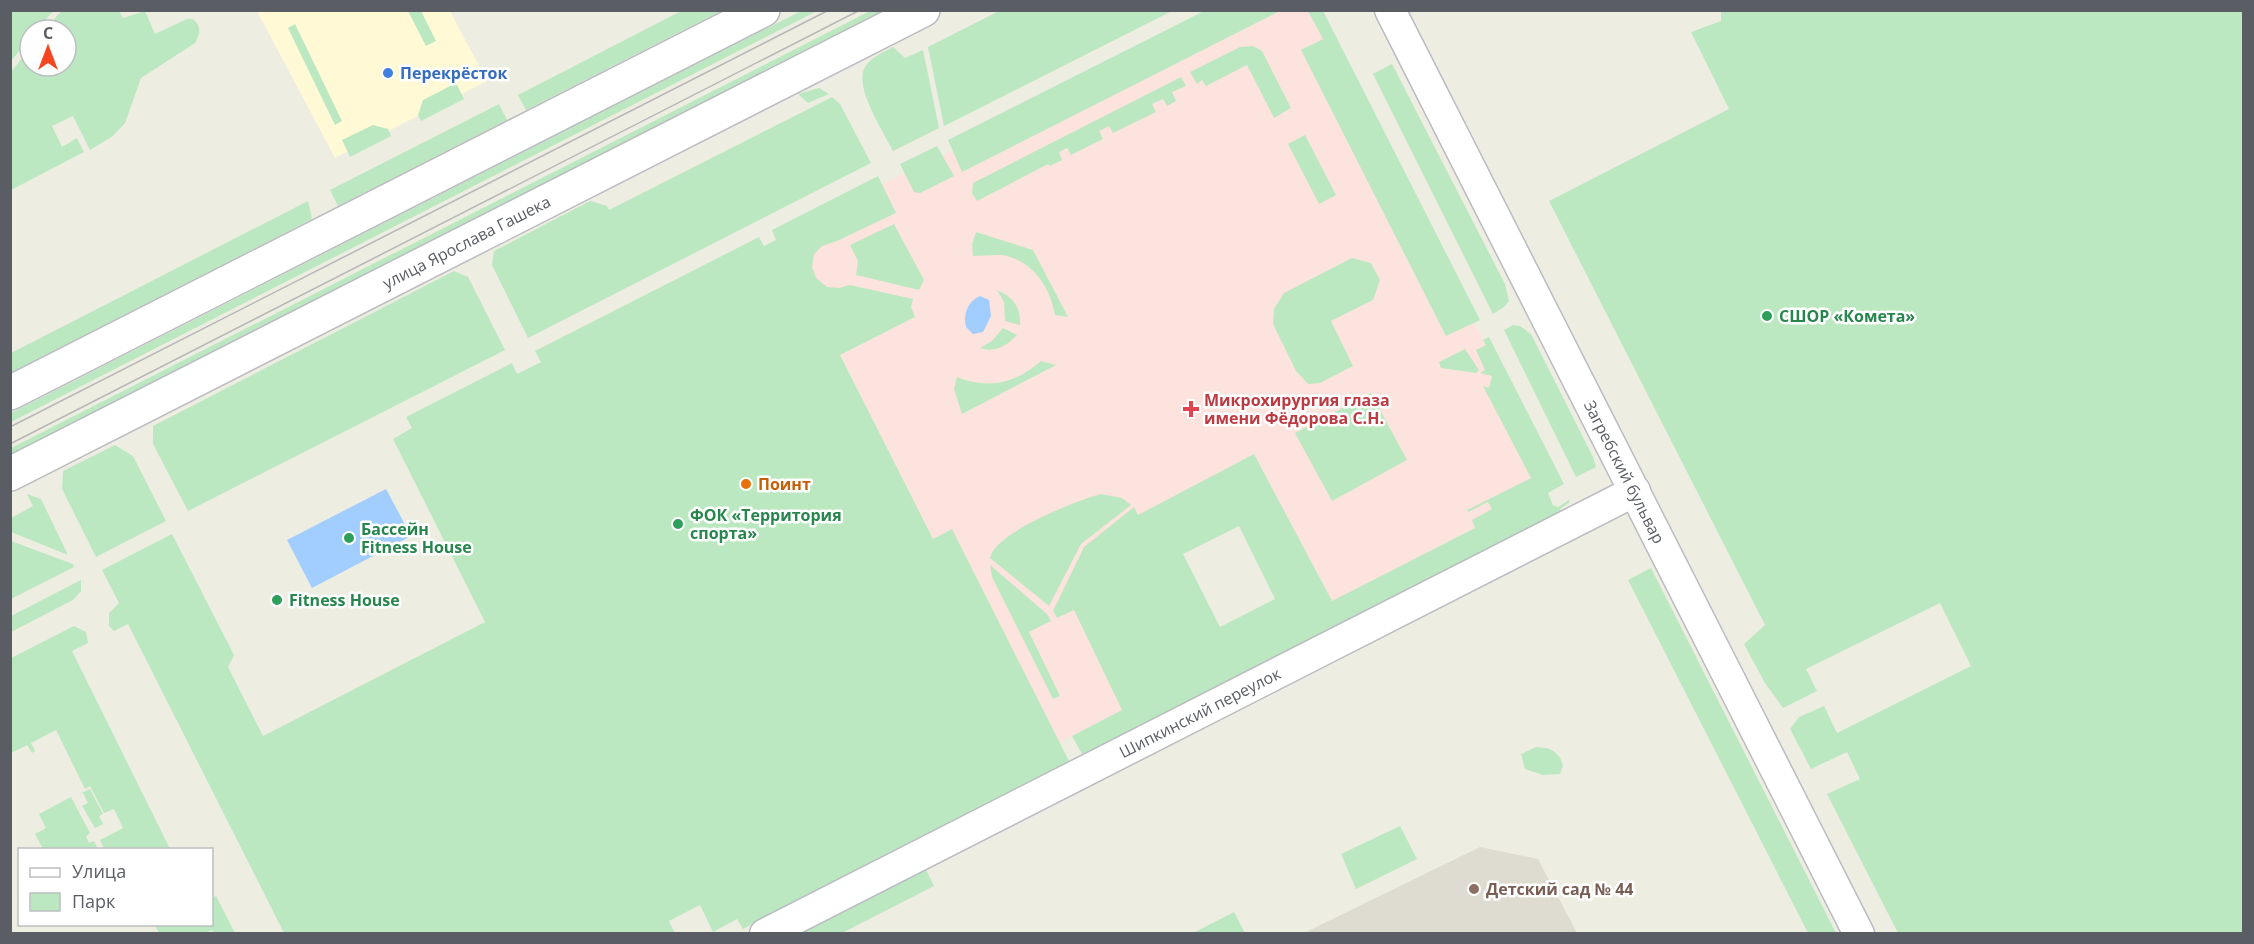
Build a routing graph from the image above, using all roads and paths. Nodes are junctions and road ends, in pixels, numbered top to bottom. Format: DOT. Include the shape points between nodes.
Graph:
graph roads {
  1 [pos="763,10"];
  2 [pos="923,10"];
  3 [pos="1390,10"];
  4 [pos="10,393"];
  5 [pos="10,474"];
  6 [pos="1635,491"];
  7 [pos="765,933"];
  8 [pos="1859,933"];
  1 -- 4 [label="street"];
  2 -- 5 [label="street, улица Ярослава Гашека"];
  3 -- 6 [label="street, Загребский бульвар"];
  6 -- 7 [label="street, Шипкинский переулок"];
  6 -- 8 [label="street, Загребский бульвар"];
}
